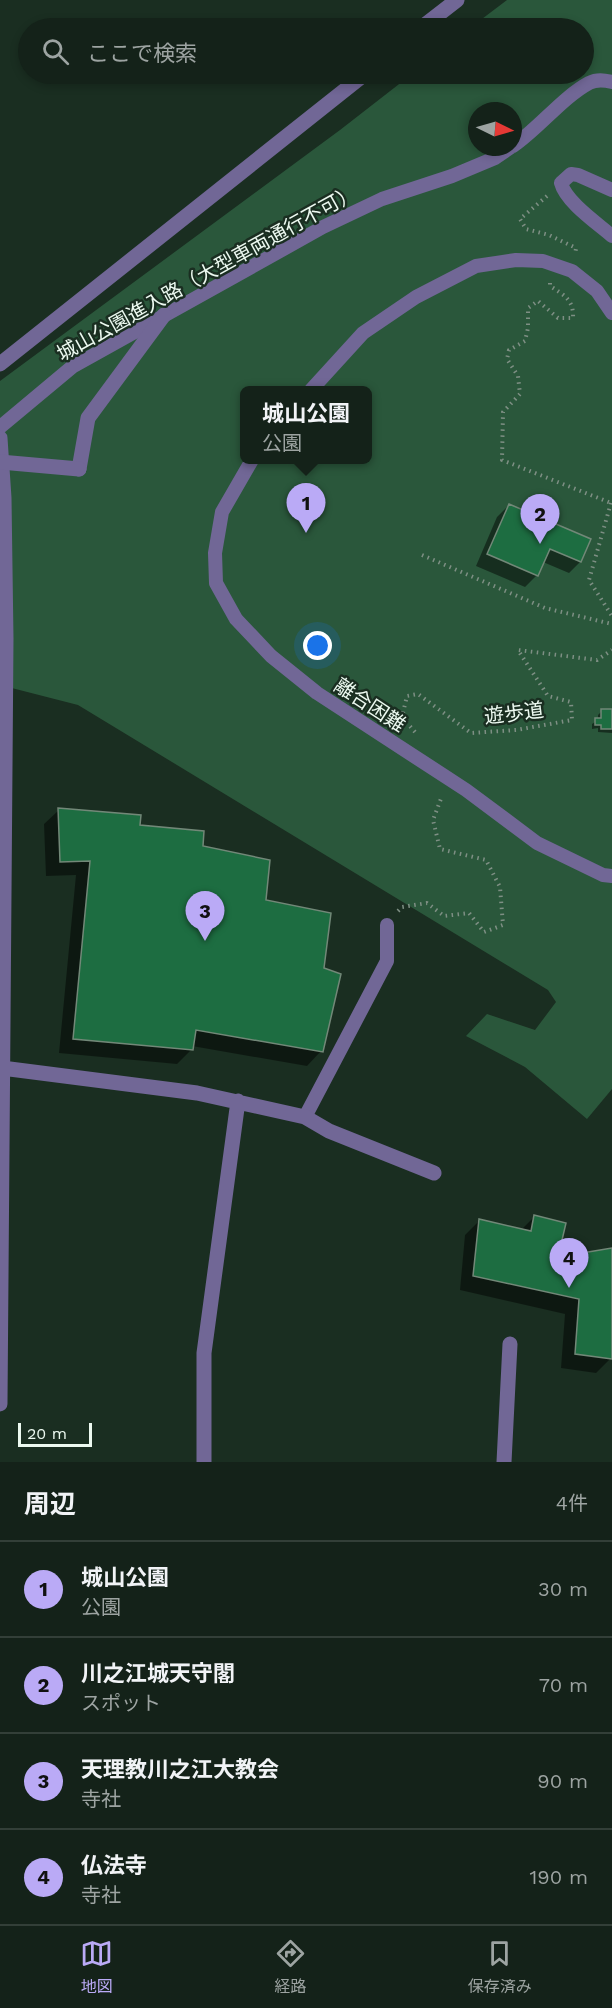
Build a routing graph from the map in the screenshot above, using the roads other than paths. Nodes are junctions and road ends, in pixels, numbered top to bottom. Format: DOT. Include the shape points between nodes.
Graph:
graph roads {
  1 [pos="457,0"];
  2 [pos="434,18"];
  3 [pos="594,81"];
  4 [pos="612,82"];
  5 [pos="352,84"];
  6 [pos="588,84"];
  7 [pos="522,140"];
  8 [pos="498,156"];
  9 [pos="612,190"];
  10 [pos="612,236"];
  11 [pos="612,313"];
  12 [pos="165,315"];
  13 [pos="0,364"];
  14 [pos="315,386"];
  15 [pos="0,427"];
  16 [pos="0,438"];
  17 [pos="0,462"];
  18 [pos="249,464"];
  19 [pos="612,876"];
  20 [pos="387,925"];
  21 [pos="2,1068"];
  22 [pos="238,1101"];
  23 [pos="305,1117"];
  24 [pos="434,1173"];
  25 [pos="510,1344"];
  26 [pos="0,1404"];
  27 [pos="204,1462"];
  28 [pos="504,1462"];
  1 -- 2 [label="street"];
  3 -- 4 [label="lane, 城山公園進入路（大型車両通行不可）"];
  5 -- 13 [label="street"];
  6 -- 7 [label="lane, 城山公園進入路（大型車両通行不可）"];
  8 -- 12 [label="lane, 城山公園進入路（大型車両通行不可）" via="381,199 322,227"];
  9 -- 10 [label="lane" via="571,174 561,183 576,204"];
  11 -- 14 [label="lane" via="597,291 572,271 543,261 516,260 476,266 416,297 363,333"];
  12 -- 15 [label="lane, 城山公園進入路（大型車両通行不可）" via="72,367"];
  12 -- 17 [label="street, bridge" via="88,418 79,469"];
  16 -- 21 [label="street" via="6,638"];
  18 -- 19 [label="lane, 離合困難" via="222,512 215,554 216,583 236,619 271,656 317,693 466,790 537,843"];
  20 -- 23 [label="lane" via="387,962"];
  21 -- 22 [label="street"];
  21 -- 26 [label="street"];
  22 -- 23 [label="street"];
  22 -- 27 [label="street" via="204,1353"];
  23 -- 24 [label="street" via="329,1131"];
  25 -- 28 [label="street"];
}
